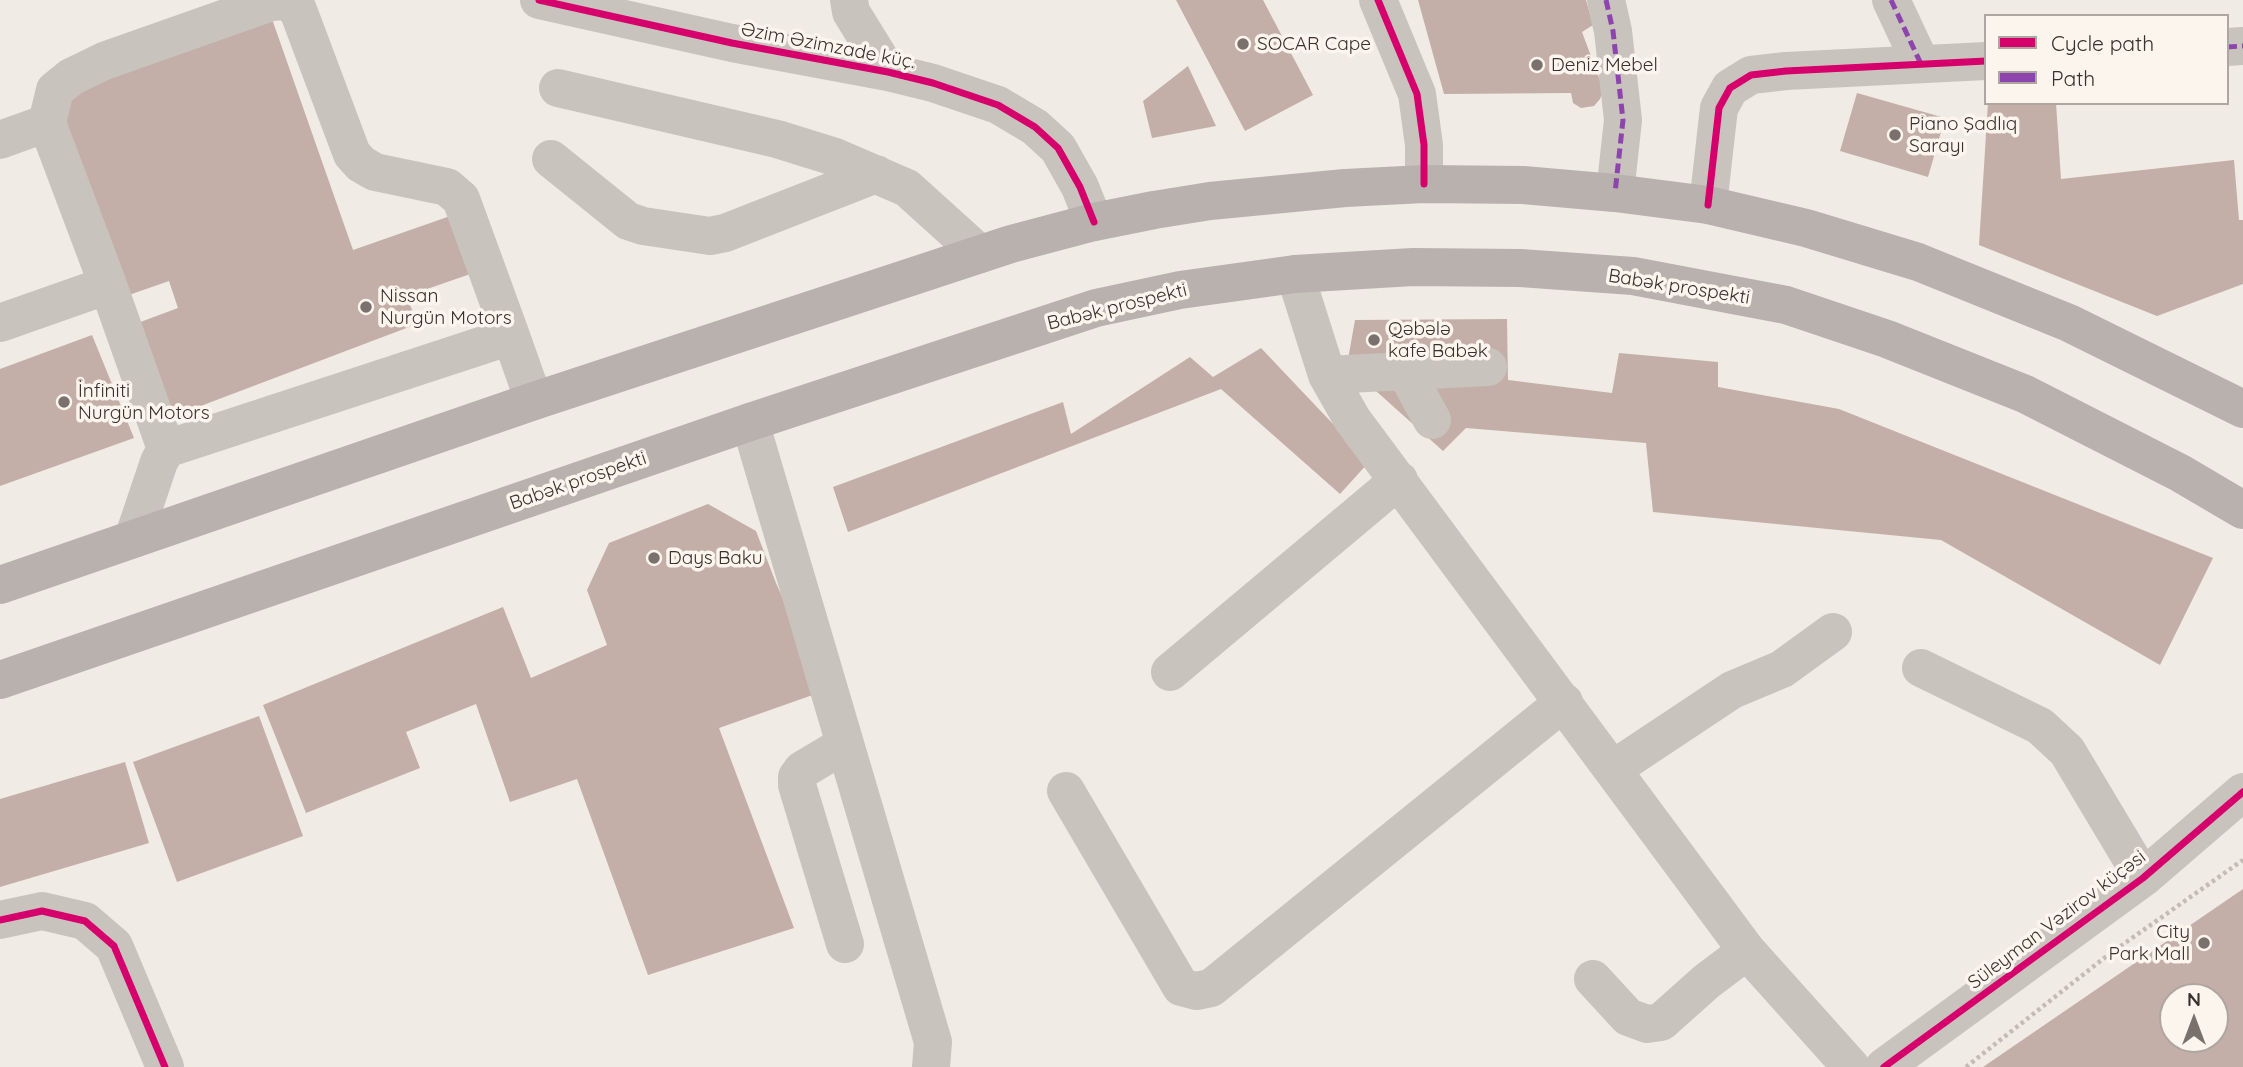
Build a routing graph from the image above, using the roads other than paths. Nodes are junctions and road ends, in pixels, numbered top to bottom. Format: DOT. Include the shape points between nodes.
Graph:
graph roads {
  1 [pos="539,0"];
  2 [pos="849,0"];
  3 [pos="1378,0"];
  4 [pos="1606,0"];
  5 [pos="1891,0"];
  6 [pos="1984,61"];
  7 [pos="1921,64"];
  8 [pos="888,72"];
  9 [pos="558,88"];
  10 [pos="47,123"];
  11 [pos="0,139"];
  12 [pos="551,159"];
  13 [pos="876,174"];
  14 [pos="1424,184"];
  15 [pos="1615,192"];
  16 [pos="1708,205"];
  17 [pos="1094,222"];
  18 [pos="980,254"];
  19 [pos="1294,274"];
  20 [pos="108,285"];
  21 [pos="0,323"];
  22 [pos="511,336"];
  23 [pos="1488,367"];
  24 [pos="1406,372"];
  25 [pos="1327,375"];
  26 [pos="534,401"];
  27 [pos="2243,409"];
  28 [pos="1432,420"];
  29 [pos="750,422"];
  30 [pos="166,449"];
  31 [pos="1399,480"];
  32 [pos="2243,510"];
  33 [pos="133,539"];
  34 [pos="0,585"];
  35 [pos="1833,632"];
  36 [pos="1921,668"];
  37 [pos="1170,672"];
  38 [pos="0,680"];
  39 [pos="1564,702"];
  40 [pos="844,745"];
  41 [pos="1614,769"];
  42 [pos="1066,791"];
  43 [pos="2243,792"];
  44 [pos="2143,877"];
  45 [pos="0,920"];
  46 [pos="845,944"];
  47 [pos="1747,951"];
  48 [pos="1593,979"];
  49 [pos="164,1067"];
  50 [pos="931,1067"];
  51 [pos="1851,1067"];
  52 [pos="1884,1067"];
  1 -- 8 [label="street, Əzim Əzimzade küç."];
  2 -- 8 [label="street" via="851,12"];
  3 -- 14 [label="street" via="1417,94"];
  4 -- 15 [label="street" via="1623,120"];
  5 -- 7 [label="street"];
  6 -- 7 [label="street"];
  7 -- 16 [label="street" via="1751,75 1730,88 1719,108"];
  8 -- 17 [label="street, Əzim Əzimzade küç." via="998,105 1035,127 1058,148"];
  9 -- 13 [label="street" via="777,139"];
  10 -- 11 [label="street"];
  10 -- 20 [label="street"];
  10 -- 22 [label="street" via="55,89 71,76 271,2 286,1 298,10 352,154 375,172 447,187 461,199"];
  12 -- 13 [label="street" via="628,221 710,236"];
  13 -- 18 [label="street" via="907,188"];
  14 -- 15 [label="main road"];
  14 -- 17 [label="main road" via="1210,201"];
  15 -- 16 [label="main road"];
  16 -- 27 [label="main road" via="1918,262 2069,323"];
  17 -- 18 [label="main road"];
  18 -- 26 [label="main road"];
  19 -- 25 [label="street"];
  19 -- 29 [label="main road, Babək prospekti" via="1180,290 1096,309"];
  19 -- 32 [label="main road, Babək prospekti" via="1413,267 1520,268 1633,276 1786,305 2025,394"];
  20 -- 21 [label="street"];
  20 -- 30 [label="street"];
  22 -- 26 [label="street"];
  22 -- 30 [label="street"];
  23 -- 24 [label="street"];
  24 -- 25 [label="street"];
  24 -- 28 [label="street"];
  25 -- 31 [label="street" via="1352,419"];
  26 -- 33 [label="main road"];
  29 -- 38 [label="main road, Babək prospekti"];
  29 -- 40 [label="street"];
  30 -- 33 [label="street"];
  31 -- 37 [label="street"];
  31 -- 39 [label="street"];
  33 -- 34 [label="main road"];
  35 -- 41 [label="street" via="1782,669 1732,690"];
  36 -- 44 [label="street" via="2049,734 2067,751"];
  39 -- 41 [label="street"];
  39 -- 42 [label="street" via="1211,988 1196,991 1181,987"];
  40 -- 46 [label="street" via="802,770 797,785"];
  40 -- 50 [label="street" via="933,1042"];
  41 -- 47 [label="street"];
  43 -- 44 [label="street, Süleyman Vəzirov küçəsi"];
  44 -- 52 [label="street, Süleyman Vəzirov küçəsi"];
  45 -- 49 [label="street" via="43,911 85,921 114,946"];
  47 -- 48 [label="street" via="1661,1022 1647,1024 1629,1017"];
  47 -- 51 [label="street"];
}
